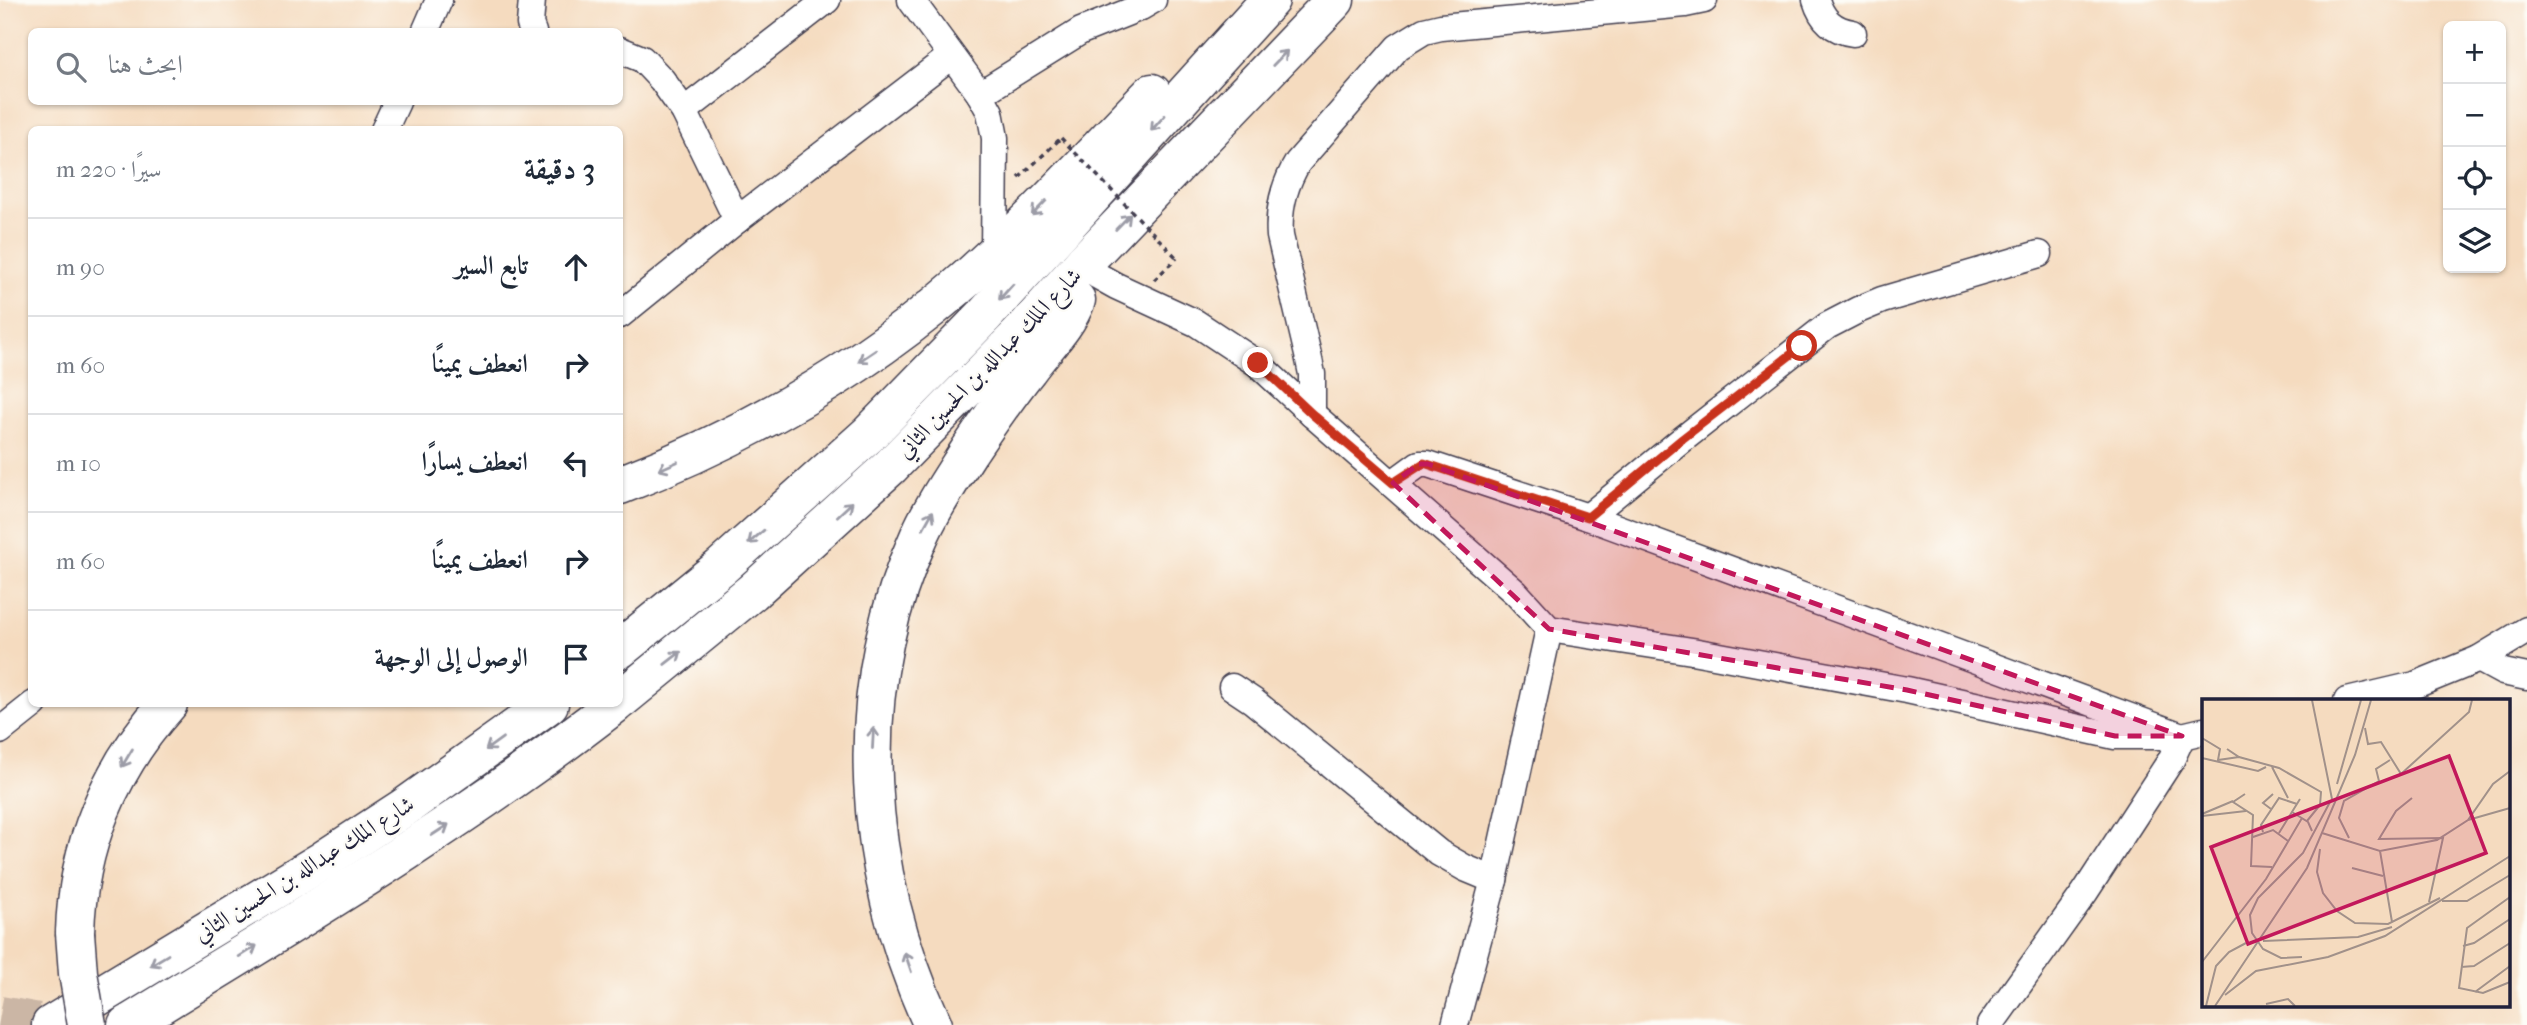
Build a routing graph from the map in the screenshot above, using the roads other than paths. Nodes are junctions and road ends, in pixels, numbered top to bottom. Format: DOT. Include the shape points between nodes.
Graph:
graph roads {
  1 [pos="439,0"];
  2 [pos="532,0"];
  3 [pos="827,0"];
  4 [pos="911,0"];
  5 [pos="1153,0"];
  6 [pos="1270,0"];
  7 [pos="1335,0"];
  8 [pos="1704,0"];
  9 [pos="1816,0"];
  10 [pos="427,28"];
  11 [pos="532,28"];
  12 [pos="1853,33"];
  13 [pos="623,51"];
  14 [pos="951,56"];
  15 [pos="980,94"];
  16 [pos="396,105"];
  17 [pos="684,111"];
  18 [pos="386,126"];
  19 [pos="737,220"];
  20 [pos="994,254"];
  21 [pos="2039,254"];
  22 [pos="1084,262"];
  23 [pos="623,313"];
  24 [pos="1312,414"];
  25 [pos="1393,483"];
  26 [pos="623,484"];
  27 [pos="1588,517"];
  28 [pos="1549,629"];
  29 [pos="2527,630"];
  30 [pos="623,647"];
  31 [pos="2479,659"];
  32 [pos="2527,677"];
  33 [pos="1233,687"];
  34 [pos="623,698"];
  35 [pos="2356,699"];
  36 [pos="30,707"];
  37 [pos="166,707"];
  38 [pos="545,707"];
  39 [pos="611,707"];
  40 [pos="0,730"];
  41 [pos="2193,734"];
  42 [pos="1493,880"];
  43 [pos="51,1025"];
  44 [pos="87,1025"];
  45 [pos="127,1025"];
  46 [pos="933,1025"];
  47 [pos="1455,1025"];
  48 [pos="1990,1025"];
  1 -- 10 [label="street"];
  2 -- 11 [label="street"];
  3 -- 17 [label="street"];
  4 -- 14 [label="street"];
  5 -- 15 [label="street" via="1080,31"];
  6 -- 20 [label="highway, one-way" via="1238,11 1212,31"];
  6 -- 30 [label="highway, شارع الملك عبدالله بن الحسين الثاني, one-way" via="984,316 868,435 721,567"];
  22 -- 7 [label="highway, شارع الملك عبدالله بن الحسين الثاني, one-way"];
  8 -- 24 [label="street" via="1441,27 1424,31 1398,47 1287,180 1280,236 1312,374"];
  9 -- 12 [label="street" via="1832,26"];
  13 -- 17 [label="street" via="642,59"];
  14 -- 15 [label="street"];
  14 -- 19 [label="street"];
  15 -- 20 [label="street" via="990,111 995,138"];
  16 -- 18 [label="street"];
  17 -- 19 [label="street"];
  19 -- 23 [label="street"];
  20 -- 26 [label="highway, one-way" via="917,320 833,379 745,430"];
  21 -- 27 [label="street" via="1882,300 1843,317"];
  22 -- 24 [label="street" via="1116,286 1218,335 1277,379"];
  34 -- 22 [label="highway, شارع الملك عبدالله بن الحسين الثاني, one-way" via="752,592 881,475"];
  46 -- 22 [label="highway, one-way" via="894,922 876,828 872,744 886,638 919,536 970,450 1067,318 1079,292"];
  24 -- 25 [label="street"];
  25 -- 27 [label="street" via="1424,463"];
  25 -- 28 [label="street" via="1516,593"];
  27 -- 41 [label="street"];
  28 -- 41 [label="street" via="1907,690 2115,736"];
  28 -- 42 [label="street"];
  29 -- 31 [label="street"];
  31 -- 32 [label="street" via="2503,672"];
  31 -- 35 [label="street" via="2415,685"];
  33 -- 42 [label="street" via="1438,853"];
  36 -- 40 [label="street"];
  37 -- 44 [label="highway, one-way, bridge" via="123,763 96,820 79,880 75,933"];
  38 -- 43 [label="highway, شارع الملك عبدالله بن الحسين الثاني, one-way" via="322,861"];
  45 -- 39 [label="highway, شارع الملك عبدالله بن الحسين الثاني, one-way" via="444,827"];
  41 -- 48 [label="street"];
  42 -- 47 [label="street"];
}
